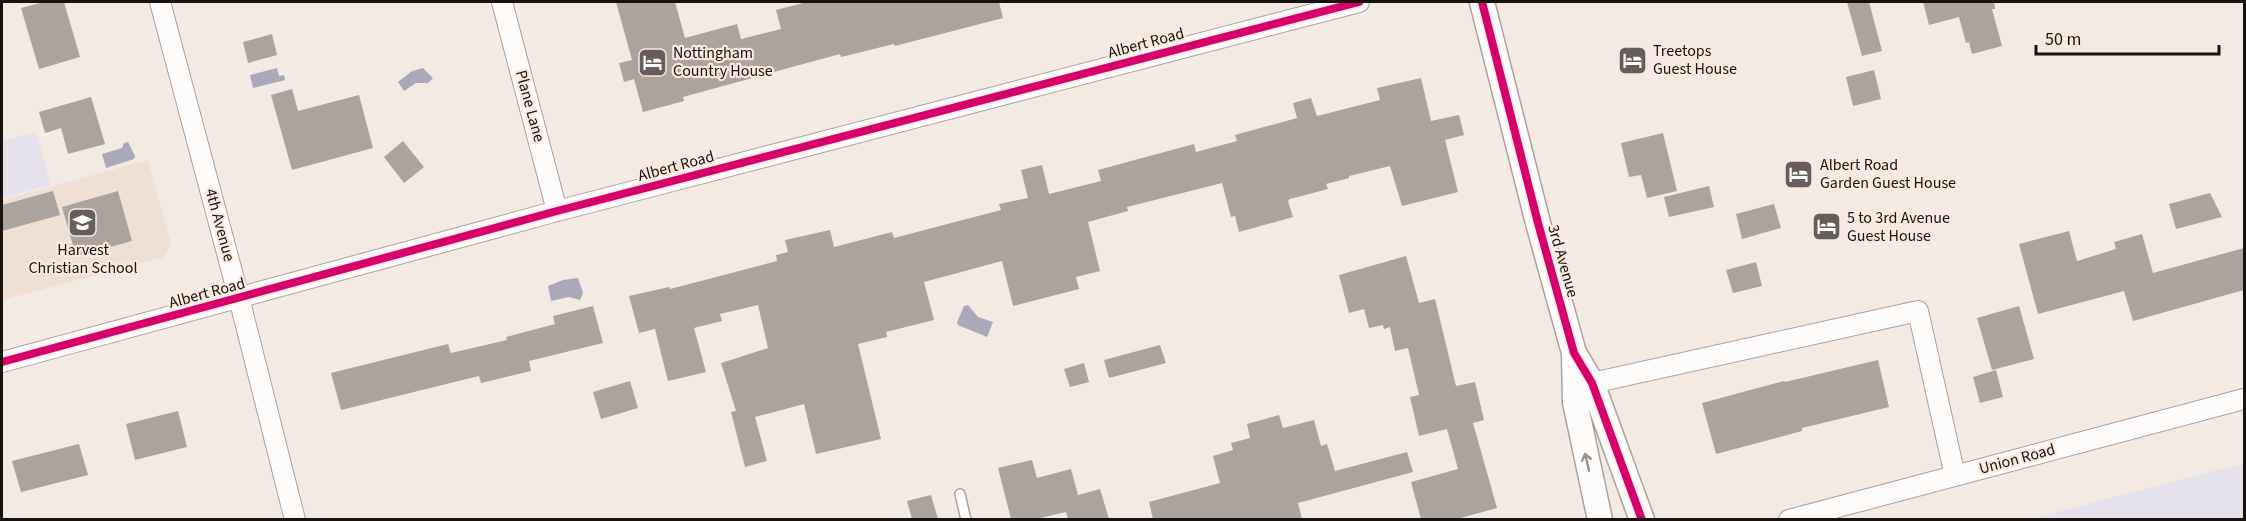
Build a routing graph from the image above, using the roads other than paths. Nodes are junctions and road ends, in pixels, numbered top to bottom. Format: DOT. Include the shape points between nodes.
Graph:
graph roads {
  1 [pos="160,2"];
  2 [pos="502,2"];
  3 [pos="1359,2"];
  4 [pos="1482,2"];
  5 [pos="557,211"];
  6 [pos="239,298"];
  7 [pos="1574,352"];
  8 [pos="2,362"];
  9 [pos="1592,383"];
  10 [pos="2244,399"];
  11 [pos="1955,476"];
  12 [pos="960,494"];
  13 [pos="295,519"];
  14 [pos="966,519"];
  15 [pos="1600,519"];
  16 [pos="1642,519"];
  17 [pos="1790,519"];
  1 -- 6 [label="street, 4th Avenue"];
  2 -- 5 [label="street, Plane Lane"];
  3 -- 5 [label="street, Albert Road"];
  4 -- 7 [label="street, 3rd Avenue"];
  5 -- 6 [label="street, Albert Road"];
  6 -- 8 [label="street, Albert Road"];
  6 -- 13 [label="street, 4th Avenue"];
  7 -- 9 [label="street, 3rd Avenue"];
  15 -- 7 [label="street, 3rd Avenue, one-way" via="1575,402"];
  9 -- 11 [label="street" via="1918,311"];
  9 -- 16 [label="street, 3rd Avenue"];
  10 -- 11 [label="street, Union Road"];
  11 -- 17 [label="street, Union Road"];
  12 -- 14 [label="lane"];
}
